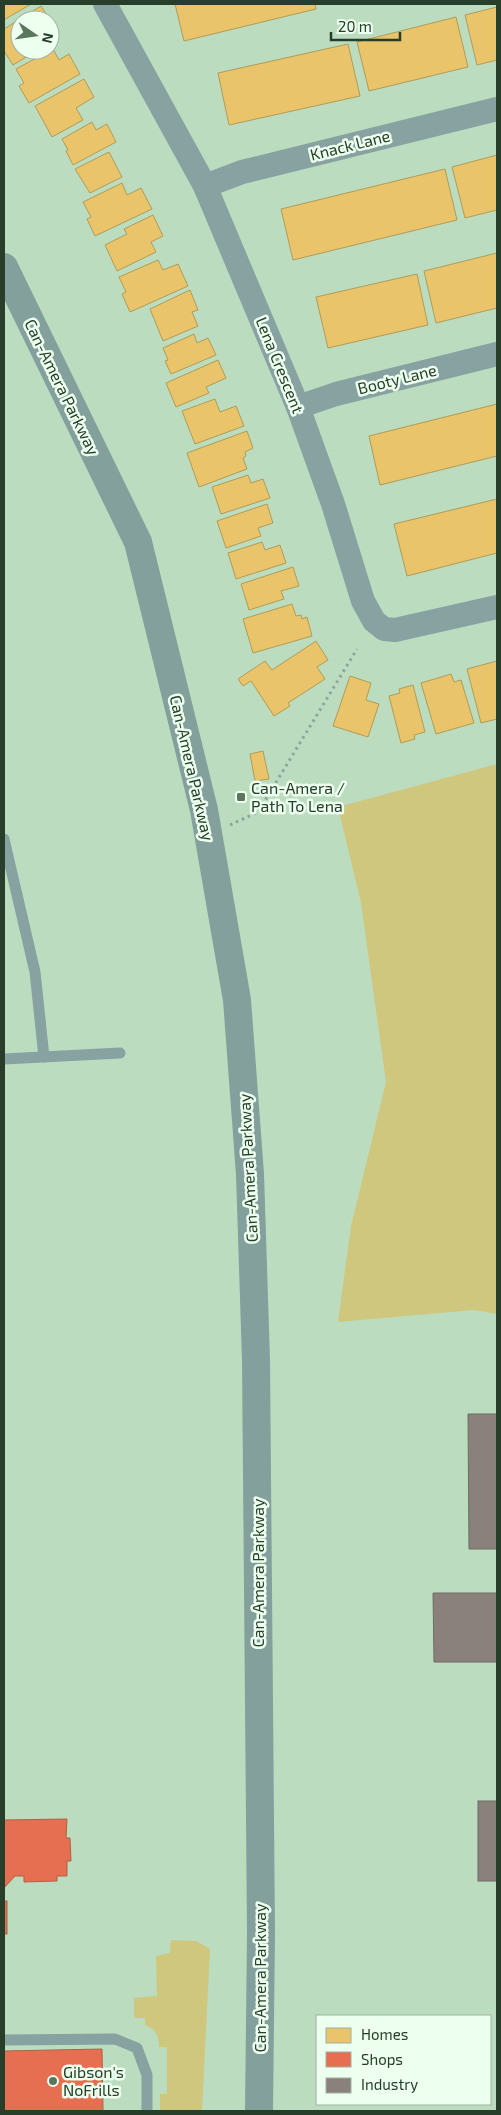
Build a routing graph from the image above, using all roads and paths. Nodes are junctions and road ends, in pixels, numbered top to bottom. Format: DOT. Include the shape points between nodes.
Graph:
graph roads {
  1 [pos="105,4"];
  2 [pos="497,109"];
  3 [pos="205,186"];
  4 [pos="4,268"];
  5 [pos="497,354"];
  6 [pos="298,407"];
  7 [pos="497,607"];
  8 [pos="358,649"];
  9 [pos="209,835"];
  10 [pos="4,839"];
  11 [pos="120,1053"];
  12 [pos="44,1057"];
  13 [pos="4,1059"];
  14 [pos="4,2040"];
  15 [pos="148,2111"];
  16 [pos="259,2111"];
  1 -- 3 [label="street, Lena Crescent"];
  2 -- 3 [label="street, Knack Lane" via="242,172"];
  3 -- 6 [label="street, Lena Crescent"];
  4 -- 9 [label="main road, Can-Amera Parkway" via="138,542"];
  5 -- 6 [label="street, Booty Lane" via="336,394"];
  6 -- 7 [label="street, Lena Crescent" via="363,601 374,621 384,629 395,630"];
  8 -- 9 [label="path" via="258,812"];
  9 -- 16 [label="main road, Can-Amera Parkway" via="237,1000 250,1174 258,1508"];
  10 -- 12 [label="lane" via="35,972"];
  11 -- 12 [label="lane"];
  12 -- 13 [label="lane"];
  14 -- 15 [label="lane" via="115,2039 137,2048 147,2075"];
}
